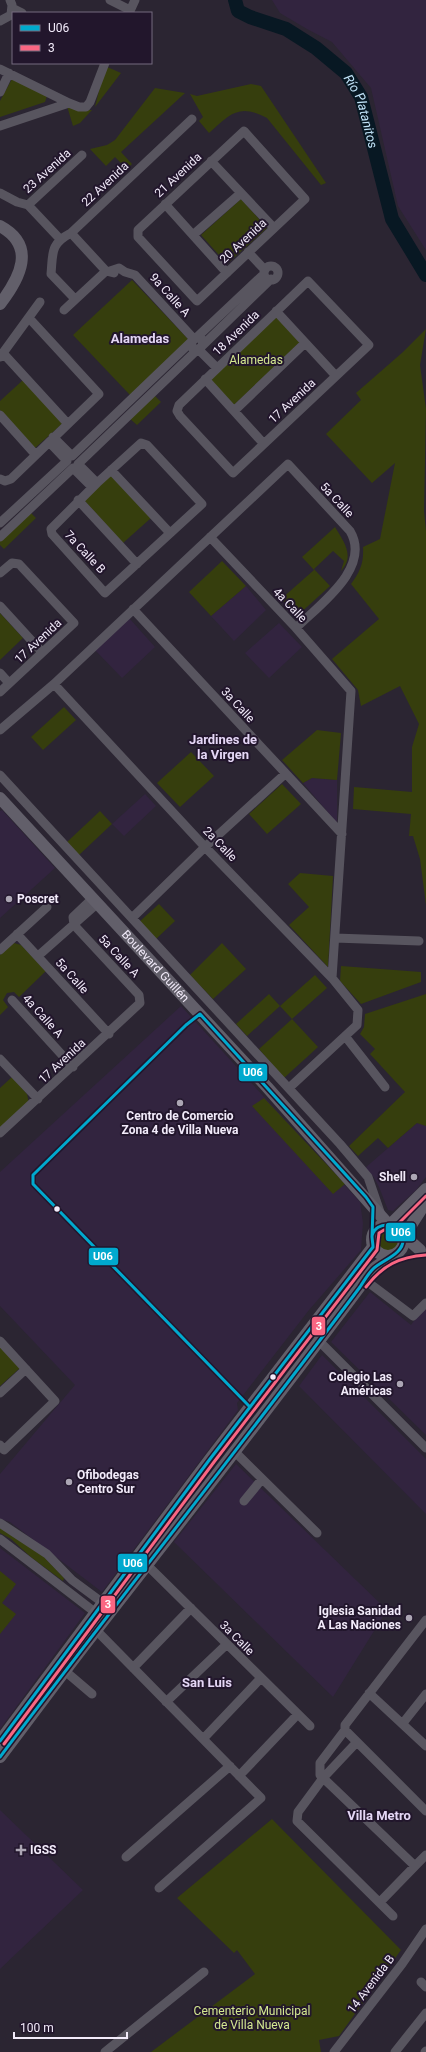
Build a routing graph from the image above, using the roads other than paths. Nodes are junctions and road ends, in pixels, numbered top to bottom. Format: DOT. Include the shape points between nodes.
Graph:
graph roads {
  1 [pos="110,0"];
  2 [pos="135,0"];
  3 [pos="11,4"];
  4 [pos="21,12"];
  5 [pos="130,12"];
  6 [pos="7,20"];
  7 [pos="105,64"];
  8 [pos="0,69"];
  9 [pos="9,74"];
  10 [pos="0,92"];
  11 [pos="69,103"];
  12 [pos="192,119"];
  13 [pos="0,126"];
  14 [pos="82,155"];
  15 [pos="212,161"];
  16 [pos="0,193"];
  17 [pos="241,193"];
  18 [pos="305,199"];
  19 [pos="165,204"];
  20 [pos="28,205"];
  21 [pos="0,226"];
  22 [pos="274,228"];
  23 [pos="71,233"];
  24 [pos="193,236"];
  25 [pos="60,238"];
  26 [pos="250,251"];
  27 [pos="108,271"];
  28 [pos="227,273"];
  29 [pos="267,273"];
  30 [pos="75,299"];
  31 [pos="197,300"];
  32 [pos="40,302"];
  33 [pos="0,304"];
  34 [pos="64,310"];
  35 [pos="276,311"];
  36 [pos="29,318"];
  37 [pos="194,340"];
  38 [pos="305,343"];
  39 [pos="368,345"];
  40 [pos="200,348"];
  41 [pos="2,355"];
  42 [pos="219,366"];
  43 [pos="336,376"];
  44 [pos="205,379"];
  45 [pos="234,411"];
  46 [pos="0,415"];
  47 [pos="68,424"];
  48 [pos="51,440"];
  49 [pos="264,444"];
  50 [pos="35,454"];
  51 [pos="73,462"];
  52 [pos="111,470"];
  53 [pos="232,473"];
  54 [pos="0,479"];
  55 [pos="94,485"];
  56 [pos="78,500"];
  57 [pos="0,523"];
  58 [pos="170,533"];
  59 [pos="0,537"];
  60 [pos="210,537"];
  61 [pos="136,564"];
  62 [pos="0,573"];
  63 [pos="0,606"];
  64 [pos="133,609"];
  65 [pos="296,628"];
  66 [pos="42,652"];
  67 [pos="0,673"];
  68 [pos="9,683"];
  69 [pos="54,684"];
  70 [pos="0,692"];
  71 [pos="0,730"];
  72 [pos="285,774"];
  73 [pos="0,775"];
  74 [pos="2,804"];
  75 [pos="342,834"];
  76 [pos="205,847"];
  77 [pos="95,901"];
  78 [pos="47,907"];
  79 [pos="132,918"];
  80 [pos="73,921"];
  81 [pos="17,934"];
  82 [pos="335,938"];
  83 [pos="419,941"];
  84 [pos="0,950"];
  85 [pos="38,956"];
  86 [pos="332,978"];
  87 [pos="12,1000"];
  88 [pos="140,1005"];
  89 [pos="108,1034"];
  90 [pos="345,1036"];
  91 [pos="0,1059"];
  92 [pos="73,1067"];
  93 [pos="385,1087"];
  94 [pos="289,1088"];
  95 [pos="38,1099"];
  96 [pos="0,1134"];
  97 [pos="426,1189"];
  98 [pos="373,1202"];
  99 [pos="426,1202"];
  100 [pos="389,1224"];
  101 [pos="372,1242"];
  102 [pos="423,1250"];
  103 [pos="393,1255"];
  104 [pos="365,1280"];
  105 [pos="426,1303"];
  106 [pos="0,1341"];
  107 [pos="319,1341"];
  108 [pos="26,1369"];
  109 [pos="0,1393"];
  110 [pos="0,1445"];
  111 [pos="426,1448"];
  112 [pos="236,1452"];
  113 [pos="262,1479"];
  114 [pos="244,1500"];
  115 [pos="171,1512"];
  116 [pos="182,1520"];
  117 [pos="0,1523"];
  118 [pos="317,1533"];
  119 [pos="0,1540"];
  120 [pos="148,1566"];
  121 [pos="72,1580"];
  122 [pos="65,1589"];
  123 [pos="103,1602"];
  124 [pos="191,1608"];
  125 [pos="96,1613"];
  126 [pos="426,1620"];
  127 [pos="96,1630"];
  128 [pos="227,1644"];
  129 [pos="133,1668"];
  130 [pos="65,1671"];
  131 [pos="262,1678"];
  132 [pos="369,1693"];
  133 [pos="92,1694"];
  134 [pos="426,1694"];
  135 [pos="166,1702"];
  136 [pos="298,1714"];
  137 [pos="403,1723"];
  138 [pos="310,1726"];
  139 [pos="345,1730"];
  140 [pos="202,1739"];
  141 [pos="0,1741"];
  142 [pos="356,1743"];
  143 [pos="426,1746"];
  144 [pos="0,1758"];
  145 [pos="230,1766"];
  146 [pos="239,1776"];
  147 [pos="323,1778"];
  148 [pos="426,1811"];
  149 [pos="426,1855"];
  150 [pos="126,1857"];
  151 [pos="415,1866"];
  152 [pos="159,1888"];
  153 [pos="380,1902"];
  154 [pos="393,1916"];
  155 [pos="426,1929"];
  156 [pos="204,1972"];
  157 [pos="426,2013"];
  158 [pos="105,2052"];
  159 [pos="334,2052"];
  160 [pos="395,2052"];
  1 -- 5 [label="street"];
  2 -- 5 [label="street"];
  3 -- 4 [label="street"];
  3 -- 6 [label="street" via="11,15"];
  7 -- 11 [label="street" via="86,107"];
  8 -- 9 [label="street"];
  9 -- 10 [label="street"];
  9 -- 11 [label="street"];
  11 -- 13 [label="street"];
  12 -- 23 [label="street, 22 Avenida"];
  14 -- 20 [label="street, 23 Avenida"];
  15 -- 17 [label="street"];
  15 -- 18 [label="street, 21 Avenida" via="244,131"];
  15 -- 19 [label="street, 21 Avenida"];
  16 -- 20 [label="street"];
  17 -- 22 [label="street"];
  17 -- 24 [label="street"];
  18 -- 22 [label="street, 20 Avenida"];
  19 -- 24 [label="street"];
  19 -- 31 [label="street, 21 Avenida" via="138,230 137,235"];
  20 -- 25 [label="street"];
  21 -- 33 [label="main road" via="17,238 21,261 16,281"];
  22 -- 26 [label="street, 20 Avenida"];
  23 -- 25 [label="street, 22 Avenida"];
  23 -- 27 [label="street"];
  24 -- 28 [label="street"];
  25 -- 30 [label="street" via="54,246 52,274"];
  26 -- 28 [label="street, 20 Avenida"];
  26 -- 29 [label="street"];
  27 -- 30 [label="street"];
  27 -- 37 [label="street, 9a Calle A" via="117,268 135,275"];
  28 -- 31 [label="street, 20 Avenida"];
  29 -- 37 [label="street"];
  29 -- 40 [label="street"];
  30 -- 34 [label="street"];
  32 -- 36 [label="street"];
  35 -- 38 [label="street"];
  35 -- 39 [label="street, 18 Avenida" via="308,281"];
  35 -- 42 [label="street, 18 Avenida"];
  36 -- 41 [label="street"];
  36 -- 47 [label="street" via="99,394"];
  37 -- 40 [label="street, 9a Calle A" via="192,348"];
  37 -- 51 [label="street"];
  38 -- 43 [label="street"];
  38 -- 45 [label="street"];
  39 -- 43 [label="street, 17 Avenida"];
  40 -- 42 [label="street"];
  40 -- 51 [label="street"];
  41 -- 47 [label="street"];
  42 -- 44 [label="street, 18 Avenida"];
  43 -- 49 [label="street, 17 Avenida"];
  44 -- 45 [label="street"];
  44 -- 53 [label="street, 18 Avenida" via="177,409 180,416"];
  45 -- 49 [label="street"];
  46 -- 50 [label="street"];
  47 -- 48 [label="street"];
  48 -- 50 [label="street"];
  48 -- 51 [label="street"];
  49 -- 53 [label="street, 17 Avenida"];
  50 -- 54 [label="street" via="10,478 5,481"];
  51 -- 55 [label="street"];
  51 -- 57 [label="street"];
  51 -- 59 [label="street"];
  52 -- 55 [label="street"];
  52 -- 58 [label="street"];
  52 -- 58 [label="street" via="137,445 147,444 202,504"];
  55 -- 56 [label="street"];
  56 -- 61 [label="street"];
  56 -- 61 [label="street, 7a Calle B" via="52,526 52,534 106,593"];
  58 -- 61 [label="street"];
  60 -- 64 [label="street"];
  60 -- 65 [label="street, 4a Calle"];
  60 -- 65 [label="street, 5a Calle" via="288,464 350,531 356,544 347,576"];
  62 -- 66 [label="street, 17 Avenida" via="9,564 19,564 74,623"];
  63 -- 66 [label="street"];
  64 -- 69 [label="street"];
  64 -- 72 [label="street, 3a Calle"];
  65 -- 75 [label="street, 4a Calle" via="351,691"];
  66 -- 68 [label="street, 17 Avenida"];
  67 -- 68 [label="street"];
  68 -- 70 [label="street, 17 Avenida"];
  69 -- 71 [label="street"];
  69 -- 76 [label="street, 2a Calle"];
  72 -- 75 [label="street, 3a Calle"];
  72 -- 76 [label="street"];
  73 -- 79 [label="street"];
  74 -- 77 [label="main road, Boulevard Guillén"];
  75 -- 82 [label="street"];
  76 -- 79 [label="street"];
  76 -- 86 [label="street, 2a Calle"];
  77 -- 80 [label="street"];
  77 -- 98 [label="main road, Boulevard Guillén"];
  78 -- 81 [label="street"];
  79 -- 94 [label="street"];
  80 -- 85 [label="street"];
  80 -- 88 [label="street, 5a Calle A" via="139,995"];
  81 -- 84 [label="street"];
  81 -- 85 [label="street, 5a Calle"];
  82 -- 83 [label="street"];
  82 -- 86 [label="street"];
  85 -- 89 [label="street, 5a Calle"];
  86 -- 90 [label="street, 2a Calle" via="358,1010 357,1025"];
  87 -- 92 [label="street, 4a Calle A"];
  88 -- 89 [label="street, 17 Avenida"];
  89 -- 92 [label="street, 17 Avenida"];
  90 -- 93 [label="street"];
  90 -- 94 [label="street"];
  91 -- 95 [label="street"];
  92 -- 95 [label="street, 17 Avenida"];
  94 -- 98 [label="street" via="368,1177"];
  95 -- 96 [label="street, 17 Avenida"];
  97 -- 100 [label="main road"];
  98 -- 100 [label="main road, Boulevard Guillén"];
  98 -- 101 [label="main road"];
  99 -- 102 [label="main road" via="408,1230 411,1242"];
  100 -- 101 [label="main road" via="377,1227"];
  100 -- 103 [label="main road" via="399,1228 404,1237 403,1246"];
  101 -- 103 [label="main road" via="378,1254"];
  101 -- 115 [label="main road"];
  102 -- 103 [label="main road"];
  103 -- 104 [label="main road" via="373,1268"];
  104 -- 105 [label="street" via="413,1316"];
  104 -- 107 [label="main road"];
  106 -- 108 [label="street"];
  107 -- 111 [label="street"];
  107 -- 112 [label="main road"];
  108 -- 109 [label="street"];
  108 -- 110 [label="street" via="55,1401 4,1450"];
  112 -- 113 [label="street"];
  112 -- 116 [label="main road"];
  113 -- 114 [label="street"];
  113 -- 118 [label="street"];
  115 -- 116 [label="main road"];
  115 -- 123 [label="main road"];
  116 -- 120 [label="main road"];
  117 -- 121 [label="street" via="47,1554"];
  119 -- 122 [label="street"];
  120 -- 124 [label="street, 3a Calle"];
  120 -- 127 [label="main road"];
  121 -- 122 [label="street"];
  121 -- 123 [label="street"];
  122 -- 125 [label="street"];
  123 -- 125 [label="main road"];
  124 -- 128 [label="street, 3a Calle"];
  124 -- 129 [label="street"];
  125 -- 141 [label="main road"];
  126 -- 132 [label="street"];
  127 -- 129 [label="street"];
  127 -- 130 [label="main road"];
  128 -- 131 [label="street, 3a Calle"];
  128 -- 135 [label="street"];
  129 -- 135 [label="street"];
  130 -- 133 [label="street"];
  130 -- 144 [label="main road"];
  131 -- 136 [label="street, 3a Calle"];
  131 -- 140 [label="street"];
  132 -- 137 [label="street"];
  132 -- 139 [label="street" via="345,1724"];
  134 -- 137 [label="street"];
  135 -- 140 [label="street"];
  136 -- 138 [label="street, 3a Calle"];
  136 -- 146 [label="street"];
  137 -- 143 [label="street"];
  139 -- 142 [label="street"];
  139 -- 147 [label="street" via="320,1763 318,1771"];
  140 -- 145 [label="street"];
  142 -- 147 [label="street"];
  142 -- 148 [label="street"];
  145 -- 146 [label="street"];
  145 -- 150 [label="street"];
  146 -- 152 [label="street" via="260,1798"];
  147 -- 151 [label="street"];
  147 -- 153 [label="street" via="298,1812 297,1821"];
  149 -- 151 [label="street"];
  151 -- 153 [label="street"];
  153 -- 154 [label="street"];
  155 -- 159 [label="street, 14 Avenida B"];
  156 -- 158 [label="street"];
  157 -- 160 [label="street"];
}
